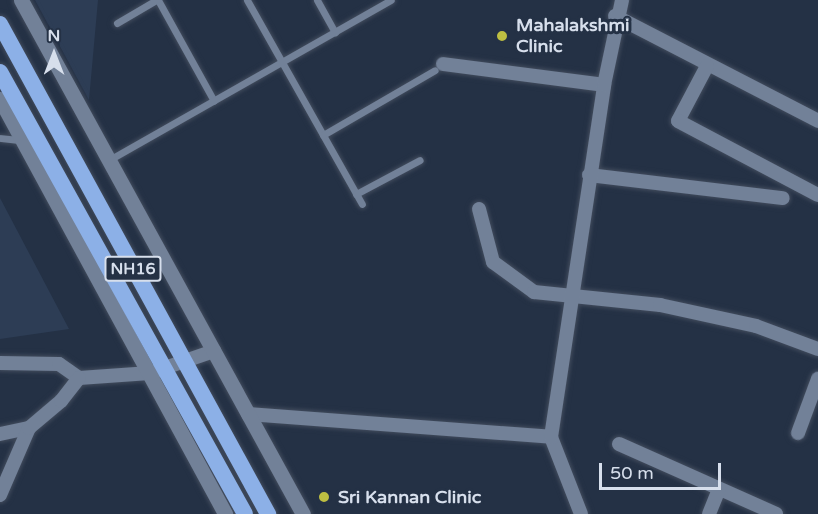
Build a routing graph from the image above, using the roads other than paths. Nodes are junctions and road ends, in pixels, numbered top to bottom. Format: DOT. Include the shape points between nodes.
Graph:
graph roads {
  1 [pos="21,0"];
  2 [pos="157,0"];
  3 [pos="247,0"];
  4 [pos="316,0"];
  5 [pos="391,0"];
  6 [pos="622,0"];
  7 [pos="615,16"];
  8 [pos="117,23"];
  9 [pos="0,24"];
  10 [pos="334,32"];
  11 [pos="282,62"];
  12 [pos="707,66"];
  13 [pos="439,67"];
  14 [pos="0,72"];
  15 [pos="604,85"];
  16 [pos="0,99"];
  17 [pos="214,100"];
  18 [pos="818,121"];
  19 [pos="323,135"];
  20 [pos="0,138"];
  21 [pos="23,141"];
  22 [pos="109,160"];
  23 [pos="420,160"];
  24 [pos="589,175"];
  25 [pos="356,194"];
  26 [pos="818,195"];
  27 [pos="783,198"];
  28 [pos="362,204"];
  29 [pos="478,209"];
  30 [pos="570,298"];
  31 [pos="818,349"];
  32 [pos="214,351"];
  33 [pos="0,363"];
  34 [pos="185,364"];
  35 [pos="158,371"];
  36 [pos="79,378"];
  37 [pos="818,379"];
  38 [pos="248,414"];
  39 [pos="28,428"];
  40 [pos="798,433"];
  41 [pos="0,434"];
  42 [pos="551,437"];
  43 [pos="619,444"];
  44 [pos="720,489"];
  45 [pos="0,495"];
  46 [pos="225,514"];
  47 [pos="245,514"];
  48 [pos="268,514"];
  49 [pos="303,514"];
  50 [pos="581,514"];
  51 [pos="709,514"];
  52 [pos="776,514"];
  1 -- 22 [label="street"];
  2 -- 8 [label="lane"];
  2 -- 17 [label="lane"];
  3 -- 11 [label="lane"];
  4 -- 10 [label="lane"];
  5 -- 10 [label="lane"];
  6 -- 7 [label="street"];
  7 -- 12 [label="street"];
  7 -- 15 [label="street"];
  9 -- 34 [label="highway, NH16"];
  10 -- 11 [label="lane"];
  11 -- 17 [label="lane"];
  11 -- 19 [label="lane"];
  12 -- 18 [label="street"];
  12 -- 26 [label="street" via="678,121"];
  13 -- 15 [label="street"];
  13 -- 19 [label="lane"];
  14 -- 35 [label="highway, NH16"];
  15 -- 24 [label="street"];
  16 -- 21 [label="street"];
  17 -- 22 [label="lane"];
  19 -- 25 [label="lane"];
  20 -- 21 [label="lane"];
  21 -- 35 [label="street"];
  22 -- 32 [label="street"];
  23 -- 25 [label="lane"];
  24 -- 27 [label="street"];
  24 -- 30 [label="street"];
  25 -- 28 [label="lane"];
  29 -- 30 [label="street" via="493,262 534,292"];
  30 -- 31 [label="street" via="660,305 756,326"];
  30 -- 42 [label="street"];
  32 -- 34 [label="street"];
  32 -- 38 [label="street"];
  33 -- 36 [label="street" via="59,364"];
  34 -- 35 [label="street"];
  34 -- 48 [label="highway, NH16"];
  35 -- 36 [label="street"];
  35 -- 46 [label="street"];
  35 -- 47 [label="highway, NH16"];
  36 -- 39 [label="street" via="61,401"];
  37 -- 40 [label="street"];
  38 -- 42 [label="street"];
  38 -- 49 [label="street"];
  39 -- 41 [label="street"];
  39 -- 45 [label="street"];
  42 -- 50 [label="street"];
  43 -- 44 [label="street"];
  44 -- 51 [label="street"];
  44 -- 52 [label="street"];
}
